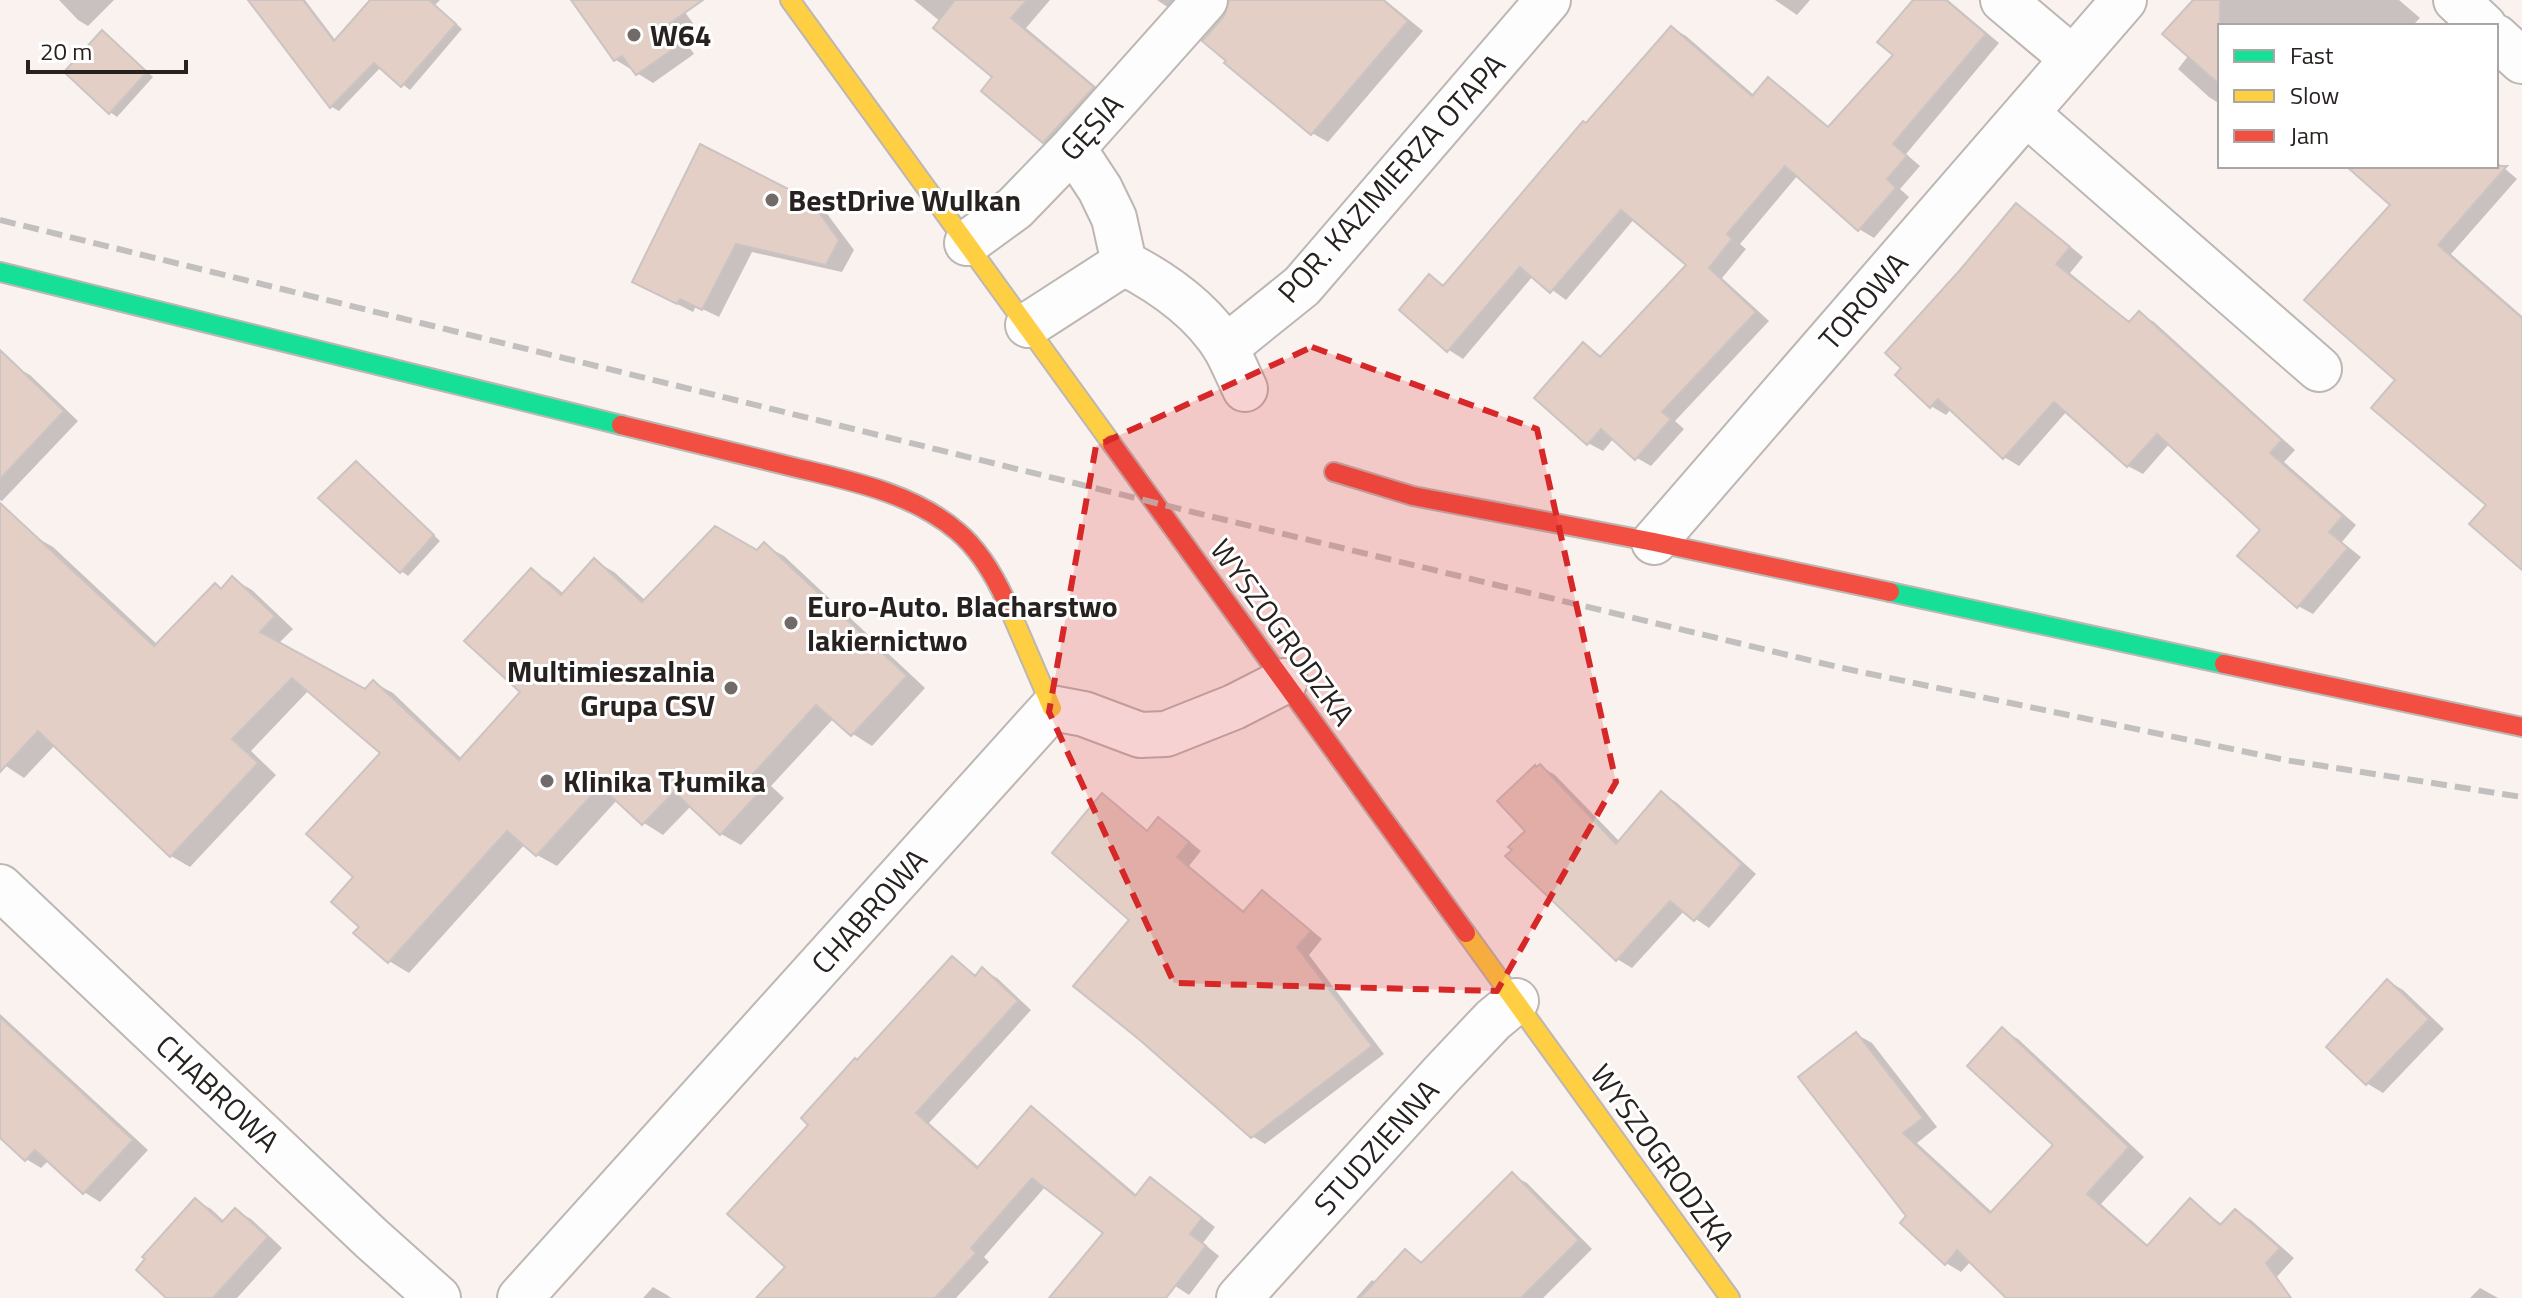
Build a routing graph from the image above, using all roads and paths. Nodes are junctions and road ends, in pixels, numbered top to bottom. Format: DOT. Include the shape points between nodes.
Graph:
graph roads {
  1 [pos="790,0"];
  2 [pos="1205,0"];
  3 [pos="1548,0"];
  4 [pos="2003,0"];
  5 [pos="2124,0"];
  6 [pos="2456,0"];
  7 [pos="2482,24"];
  8 [pos="2498,39"];
  9 [pos="2072,58"];
  10 [pos="2522,61"];
  11 [pos="2026,113"];
  12 [pos="1073,148"];
  13 [pos="967,243"];
  14 [pos="1124,263"];
  15 [pos="0,272"];
  16 [pos="1028,325"];
  17 [pos="1225,348"];
  18 [pos="2319,369"];
  19 [pos="1245,389"];
  20 [pos="1334,472"];
  21 [pos="1654,542"];
  22 [pos="1285,681"];
  23 [pos="1052,708"];
  24 [pos="2522,727"];
  25 [pos="0,887"];
  26 [pos="1516,1001"];
  27 [pos="438,1298"];
  28 [pos="520,1298"];
  29 [pos="1239,1298"];
  30 [pos="1730,1298"];
  1 -- 13 [label="street, WYSZOGRODZKA"];
  2 -- 12 [label="street, GĘSIA"];
  3 -- 17 [label="street, POR. KAZIMIERZA OTAPA" via="1302,286"];
  4 -- 9 [label="street"];
  5 -- 9 [label="street, TOROWA"];
  6 -- 7 [label="street"];
  8 -- 10 [label="street"];
  9 -- 11 [label="street, TOROWA"];
  11 -- 18 [label="street"];
  11 -- 21 [label="street, TOROWA"];
  12 -- 13 [label="street, GĘSIA" via="1015,208"];
  12 -- 14 [label="street" via="1114,218"];
  13 -- 16 [label="street, WYSZOGRODZKA"];
  14 -- 16 [label="street"];
  14 -- 17 [label="street" via="1160,282"];
  15 -- 23 [label="street" via="866,485 926,510 979,552"];
  16 -- 22 [label="street, WYSZOGRODZKA"];
  17 -- 19 [label="street"];
  20 -- 21 [label="street" via="1413,496"];
  21 -- 24 [label="street"];
  22 -- 23 [label="street" via="1166,734 1140,735"];
  22 -- 26 [label="street, WYSZOGRODZKA"];
  23 -- 28 [label="street, CHABROWA"];
  25 -- 27 [label="street, CHABROWA"];
  26 -- 29 [label="street, STUDZIENNA" via="1442,1074"];
  26 -- 30 [label="street, WYSZOGRODZKA"];
}
